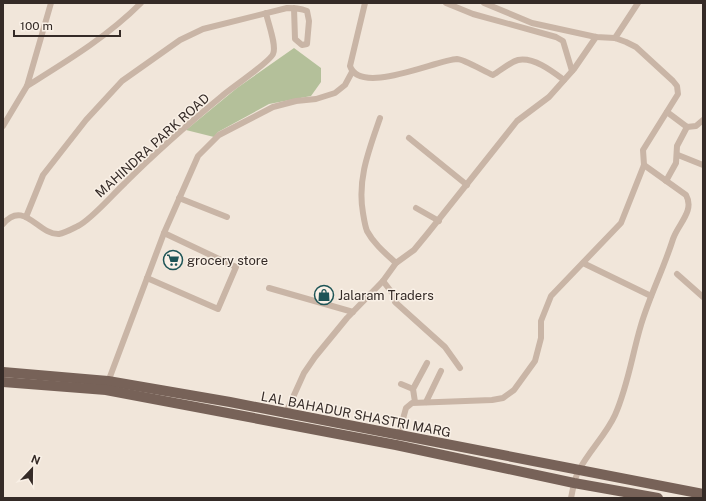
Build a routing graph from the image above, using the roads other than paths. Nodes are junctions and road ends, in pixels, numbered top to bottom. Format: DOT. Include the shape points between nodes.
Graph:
graph roads {
  1 [pos="51,3"];
  2 [pos="141,3"];
  3 [pos="365,3"];
  4 [pos="446,3"];
  5 [pos="484,3"];
  6 [pos="638,3"];
  7 [pos="294,8"];
  8 [pos="266,13"];
  9 [pos="596,37"];
  10 [pos="615,38"];
  11 [pos="572,71"];
  12 [pos="352,72"];
  13 [pos="564,80"];
  14 [pos="27,86"];
  15 [pos="667,112"];
  16 [pos="380,118"];
  17 [pos="703,120"];
  18 [pos="3,126"];
  19 [pos="687,127"];
  20 [pos="409,138"];
  21 [pos="678,155"];
  22 [pos="644,165"];
  23 [pos="703,165"];
  24 [pos="666,182"];
  25 [pos="467,185"];
  26 [pos="179,198"];
  27 [pos="416,208"];
  28 [pos="26,217"];
  29 [pos="228,217"];
  30 [pos="439,220"];
  31 [pos="3,224"];
  32 [pos="164,233"];
  33 [pos="396,263"];
  34 [pos="583,263"];
  35 [pos="677,274"];
  36 [pos="147,278"];
  37 [pos="383,281"];
  38 [pos="269,288"];
  39 [pos="651,296"];
  40 [pos="703,297"];
  41 [pos="353,312"];
  42 [pos="427,363"];
  43 [pos="460,368"];
  44 [pos="441,371"];
  45 [pos="3,372"];
  46 [pos="3,382"];
  47 [pos="401,384"];
  48 [pos="107,385"];
  49 [pos="413,389"];
  50 [pos="415,402"];
  51 [pos="426,402"];
  52 [pos="284,418"];
  53 [pos="397,440"];
  54 [pos="456,452"];
  55 [pos="536,463"];
  56 [pos="578,471"];
  57 [pos="534,474"];
  58 [pos="574,483"];
  59 [pos="703,494"];
  60 [pos="648,497"];
  61 [pos="571,498"];
  62 [pos="658,498"];
  1 -- 14 [label="street"];
  2 -- 14 [label="street" via="119,25 88,48"];
  3 -- 12 [label="street" via="350,66"];
  4 -- 11 [label="street" via="473,14 556,37 563,41"];
  5 -- 9 [label="street" via="532,23"];
  6 -- 10 [label="street"];
  7 -- 7 [label="street" via="307,11 307,44 302,45 295,39"];
  7 -- 8 [label="street"];
  8 -- 28 [label="street" via="203,29 180,40 122,81 86,120 43,175"];
  8 -- 28 [label="street, MAHINDRA PARK ROAD" via="274,44 270,60 249,74 174,136 81,224 59,234 50,232"];
  9 -- 10 [label="street"];
  9 -- 11 [label="street"];
  10 -- 15 [label="street" via="636,47 677,86 678,94"];
  11 -- 13 [label="street"];
  12 -- 13 [label="street" via="373,78 387,77 458,59 493,75 517,60 540,65"];
  12 -- 26 [label="street" via="345,85 335,93 273,108 219,136 198,156"];
  13 -- 25 [label="street" via="549,97 517,121"];
  14 -- 18 [label="street"];
  15 -- 19 [label="street"];
  15 -- 22 [label="street" via="643,150"];
  16 -- 33 [label="street" via="367,156 360,197 366,230 376,244"];
  17 -- 19 [label="street" via="696,126"];
  19 -- 21 [label="street" via="677,146"];
  20 -- 25 [label="street"];
  21 -- 23 [label="street"];
  21 -- 24 [label="street"];
  22 -- 24 [label="street"];
  22 -- 34 [label="street" via="621,223"];
  24 -- 39 [label="street" via="686,195 690,201"];
  25 -- 30 [label="street"];
  26 -- 29 [label="street"];
  26 -- 32 [label="street"];
  27 -- 30 [label="street"];
  28 -- 31 [label="street" via="12,216"];
  30 -- 33 [label="street" via="414,250"];
  32 -- 36 [label="street"];
  32 -- 36 [label="street" via="236,267 218,309"];
  33 -- 37 [label="street"];
  34 -- 39 [label="street"];
  34 -- 51 [label="street" via="551,296 541,321 541,338 535,361 514,390 498,399"];
  35 -- 40 [label="street"];
  36 -- 48 [label="street"];
  37 -- 41 [label="street"];
  37 -- 43 [label="street" via="393,294 395,302 445,347"];
  38 -- 41 [label="street"];
  39 -- 56 [label="street" via="624,393 614,418"];
  41 -- 52 [label="street" via="304,372"];
  42 -- 49 [label="street"];
  44 -- 51 [label="street"];
  45 -- 48 [label="main road, LAL BAHADUR SHASTRI MARG"];
  46 -- 48 [label="main road, LAL BAHADUR SHASTRI MARG"];
  47 -- 49 [label="street"];
  48 -- 52 [label="main road, LAL BAHADUR SHASTRI MARG"];
  49 -- 50 [label="street"];
  50 -- 51 [label="street"];
  50 -- 53 [label="street" via="406,408"];
  52 -- 53 [label="main road, LAL BAHADUR SHASTRI MARG"];
  53 -- 54 [label="main road, LAL BAHADUR SHASTRI MARG"];
  54 -- 55 [label="main road, LAL BAHADUR SHASTRI MARG"];
  54 -- 57 [label="main road, LAL BAHADUR SHASTRI MARG"];
  55 -- 56 [label="main road, LAL BAHADUR SHASTRI MARG"];
  55 -- 57 [label="main road"];
  56 -- 58 [label="street"];
  56 -- 59 [label="main road, LAL BAHADUR SHASTRI MARG"];
  57 -- 58 [label="main road, LAL BAHADUR SHASTRI MARG"];
  58 -- 60 [label="main road, LAL BAHADUR SHASTRI MARG"];
  58 -- 61 [label="street"];
  60 -- 62 [label="main road, LAL BAHADUR SHASTRI MARG"];
}
